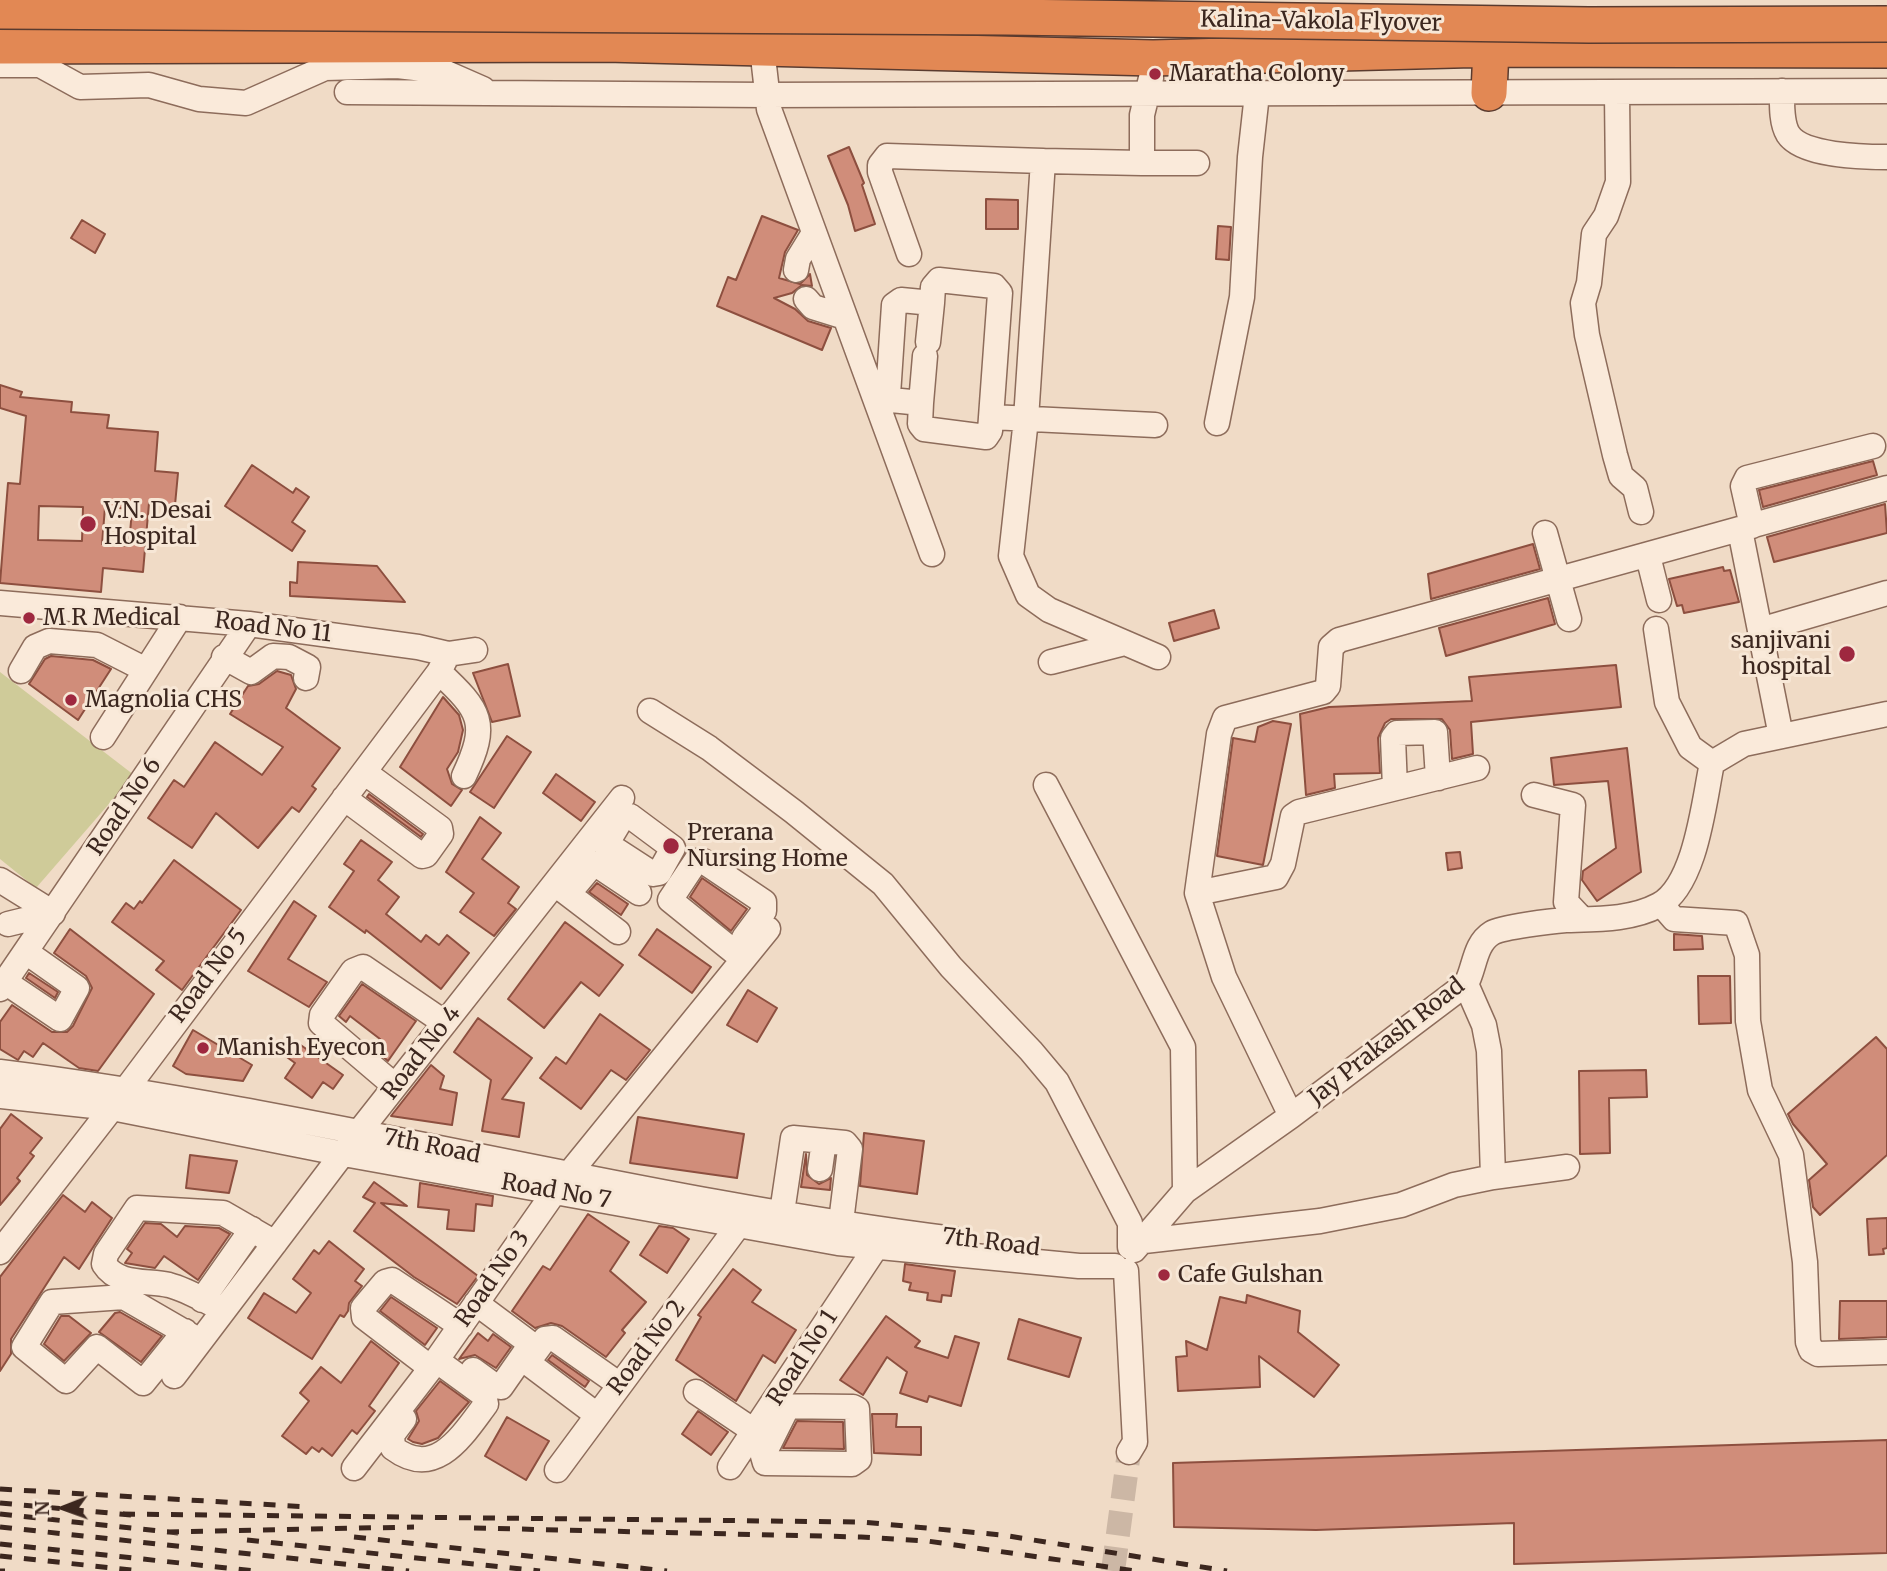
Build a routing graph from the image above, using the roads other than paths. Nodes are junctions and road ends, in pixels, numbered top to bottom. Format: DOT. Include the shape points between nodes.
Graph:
graph roads {
  1 [pos="1166,0"];
  2 [pos="1240,0"];
  3 [pos="1293,0"];
  4 [pos="0,11"];
  5 [pos="1887,24"];
  6 [pos="0,36"];
  7 [pos="0,46"];
  8 [pos="762,48"];
  9 [pos="1491,49"];
  10 [pos="1887,50"];
  11 [pos="1234,55"];
  12 [pos="1282,55"];
  13 [pos="1153,58"];
  14 [pos="0,65"];
  15 [pos="1782,91"];
  16 [pos="347,92"];
  17 [pos="1887,92"];
  18 [pos="491,93"];
  19 [pos="1146,93"];
  20 [pos="1489,93"];
  21 [pos="1257,94"];
  22 [pos="1617,94"];
  23 [pos="766,95"];
  24 [pos="1887,157"];
  25 [pos="1042,161"];
  26 [pos="1142,163"];
  27 [pos="1197,163"];
  28 [pos="814,233"];
  29 [pos="909,254"];
  30 [pos="796,270"];
  31 [pos="806,299"];
  32 [pos="932,303"];
  33 [pos="845,317"];
  34 [pos="921,403"];
  35 [pos="991,417"];
  36 [pos="1026,419"];
  37 [pos="1217,423"];
  38 [pos="1155,425"];
  39 [pos="1873,446"];
  40 [pos="1887,488"];
  41 [pos="1641,512"];
  42 [pos="1746,528"];
  43 [pos="1545,533"];
  44 [pos="932,554"];
  45 [pos="1648,556"];
  46 [pos="1558,581"];
  47 [pos="1887,593"];
  48 [pos="93,594"];
  49 [pos="1659,600"];
  50 [pos="1,601"];
  51 [pos="180,617"];
  52 [pos="1569,620"];
  53 [pos="249,624"];
  54 [pos="1656,629"];
  55 [pos="1760,630"];
  56 [pos="1125,643"];
  57 [pos="475,650"];
  58 [pos="224,657"];
  59 [pos="1158,657"];
  60 [pos="1051,662"];
  61 [pos="443,663"];
  62 [pos="146,670"];
  63 [pos="21,671"];
  64 [pos="306,678"];
  65 [pos="650,711"];
  66 [pos="1887,714"];
  67 [pos="1781,736"];
  68 [pos="103,737"];
  69 [pos="1712,763"];
  70 [pos="1477,768"];
  71 [pos="369,776"];
  72 [pos="464,776"];
  73 [pos="1438,778"];
  74 [pos="1046,785"];
  75 [pos="1395,788"];
  76 [pos="1534,795"];
  77 [pos="622,798"];
  78 [pos="350,802"];
  79 [pos="0,880"];
  80 [pos="573,885"];
  81 [pos="639,892"];
  82 [pos="1197,893"];
  83 [pos="1661,904"];
  84 [pos="53,914"];
  85 [pos="1582,919"];
  86 [pos="3,927"];
  87 [pos="768,929"];
  88 [pos="618,932"];
  89 [pos="31,955"];
  90 [pos="1466,984"];
  91 [pos="7,986"];
  92 [pos="430,1022"];
  93 [pos="0,1072"];
  94 [pos="392,1073"];
  95 [pos="0,1096"];
  96 [pos="117,1100"];
  97 [pos="1291,1116"];
  98 [pos="359,1132"];
  99 [pos="824,1141"];
  100 [pos="344,1154"];
  101 [pos="1567,1167"];
  102 [pos="820,1169"];
  103 [pos="1493,1177"];
  104 [pos="562,1183"];
  105 [pos="1185,1191"];
  106 [pos="744,1217"];
  107 [pos="781,1223"];
  108 [pos="252,1229"];
  109 [pos="839,1233"];
  110 [pos="881,1239"];
  111 [pos="275,1243"];
  112 [pos="0,1252"];
  113 [pos="1127,1255"];
  114 [pos="202,1300"];
  115 [pos="477,1303"];
  116 [pos="224,1310"];
  117 [pos="454,1321"];
  118 [pos="192,1336"];
  119 [pos="1887,1352"];
  120 [pos="435,1360"];
  121 [pos="174,1376"];
  122 [pos="613,1380"];
  123 [pos="696,1392"];
  124 [pos="780,1406"];
  125 [pos="591,1410"];
  126 [pos="393,1426"];
  127 [pos="1135,1448"];
  128 [pos="747,1451"];
  129 [pos="354,1468"];
  130 [pos="556,1470"];
  1 -- 6 [label="highway, bridge" via="1103,30 1026,39 705,33"];
  2 -- 11 [label="highway"];
  3 -- 12 [label="highway"];
  4 -- 5 [label="highway, Kalina-Vakola Flyover, bridge"];
  7 -- 8 [label="highway" via="606,44"];
  8 -- 13 [label="highway"];
  8 -- 23 [label="street"];
  9 -- 10 [label="highway"];
  9 -- 12 [label="highway"];
  9 -- 20 [label="highway"];
  11 -- 12 [label="highway"];
  11 -- 13 [label="highway"];
  13 -- 19 [label="street"];
  14 -- 18 [label="street" via="40,65 80,87 149,85 199,99 246,103 325,68 397,65 442,71"];
  15 -- 17 [label="street"];
  15 -- 22 [label="street"];
  15 -- 24 [label="street" via="1787,131 1794,141 1818,150"];
  16 -- 18 [label="street"];
  18 -- 23 [label="street"];
  19 -- 21 [label="street"];
  19 -- 23 [label="street"];
  19 -- 26 [label="street"];
  20 -- 21 [label="street"];
  20 -- 22 [label="street"];
  21 -- 37 [label="street" via="1242,297"];
  22 -- 41 [label="street" via="1618,182 1594,234 1583,303 1612,445 1621,476 1635,488"];
  23 -- 28 [label="street"];
  25 -- 26 [label="street"];
  25 -- 29 [label="street" via="887,156 880,172"];
  25 -- 36 [label="street"];
  26 -- 27 [label="street"];
  28 -- 30 [label="street"];
  28 -- 33 [label="street"];
  31 -- 33 [label="street" via="813,307"];
  32 -- 34 [label="street"];
  32 -- 34 [label="street" via="901,300 894,305 888,395 891,400"];
  32 -- 35 [label="street" via="933,287 939,280 993,286 1000,293"];
  33 -- 44 [label="street"];
  34 -- 35 [label="street" via="924,429 983,437 989,435"];
  35 -- 36 [label="street"];
  36 -- 38 [label="street"];
  36 -- 56 [label="street" via="1011,556 1016,570 1028,595 1049,610"];
  39 -- 42 [label="street" via="1747,478 1743,486"];
  40 -- 42 [label="street"];
  42 -- 45 [label="street"];
  42 -- 55 [label="street"];
  43 -- 46 [label="street"];
  45 -- 46 [label="street"];
  45 -- 49 [label="street"];
  46 -- 52 [label="street"];
  46 -- 82 [label="street" via="1339,640 1331,647 1328,686 1323,692 1225,718"];
  47 -- 55 [label="street"];
  48 -- 50 [label="street"];
  50 -- 51 [label="street, Road No 11"];
  51 -- 53 [label="street, Road No 11"];
  51 -- 62 [label="street"];
  53 -- 58 [label="street, Road No 6"];
  53 -- 61 [label="street, Road No 11" via="418,647"];
  54 -- 69 [label="street" via="1667,702 1690,747"];
  55 -- 67 [label="street"];
  56 -- 59 [label="street"];
  56 -- 60 [label="street"];
  57 -- 61 [label="street"];
  58 -- 64 [label="street" via="253,672 263,660 289,657 308,667"];
  58 -- 84 [label="street, Road No 6"];
  61 -- 71 [label="street, Road No 5"];
  61 -- 72 [label="street" via="479,723 479,745"];
  62 -- 63 [label="street" via="97,645 49,641 35,647"];
  62 -- 68 [label="street"];
  65 -- 113 [label="street" via="762,788 883,884 951,967 1031,1051 1056,1082 1130,1223"];
  66 -- 67 [label="street"];
  67 -- 69 [label="street" via="1744,744"];
  69 -- 83 [label="street" via="1691,863"];
  70 -- 73 [label="street"];
  71 -- 78 [label="street, Road No 5"];
  71 -- 78 [label="street" via="442,834 422,856"];
  73 -- 75 [label="street"];
  73 -- 75 [label="street" via="1435,732 1397,733 1393,738"];
  74 -- 105 [label="street" via="1183,1047"];
  75 -- 82 [label="street" via="1299,812 1293,816 1276,877"];
  76 -- 85 [label="street" via="1573,805 1566,902"];
  77 -- 80 [label="street, Road No 4"];
  78 -- 96 [label="street, Road No 5"];
  79 -- 84 [label="street"];
  80 -- 81 [label="street" via="594,863"];
  80 -- 88 [label="street"];
  80 -- 92 [label="street, Road No 4"];
  82 -- 97 [label="street" via="1224,977"];
  83 -- 85 [label="street, Jay Prakash Road" via="1620,918"];
  83 -- 119 [label="street" via="1674,919 1736,923 1748,954 1748,1021 1760,1090 1791,1155 1811,1350 1818,1354"];
  84 -- 86 [label="street"];
  84 -- 89 [label="street, Road No 6"];
  85 -- 90 [label="street, Jay Prakash Road" via="1492,933 1476,952"];
  87 -- 104 [label="street, Road No 3" via="738,955"];
  89 -- 91 [label="street, Road No 6"];
  89 -- 91 [label="street" via="78,988 60,1019"];
  90 -- 97 [label="street, Jay Prakash Road"];
  90 -- 103 [label="street" via="1484,1025 1489,1051"];
  92 -- 94 [label="street, Road No 4"];
  92 -- 94 [label="street" via="363,967 353,971 321,1023"];
  93 -- 96 [label="street, 7th Road"];
  94 -- 98 [label="street, Road No 4"];
  95 -- 96 [label="street, Road No 7"];
  96 -- 98 [label="street, 7th Road"];
  96 -- 100 [label="street, Road No 7"];
  96 -- 112 [label="street, Road No 5"];
  97 -- 105 [label="street, Jay Prakash Road"];
  98 -- 100 [label="street, Road No 4"];
  98 -- 104 [label="street, 7th Road"];
  99 -- 102 [label="street"];
  99 -- 107 [label="street" via="796,1137 791,1141"];
  99 -- 109 [label="street" via="845,1143 850,1149"];
  100 -- 104 [label="street, Road No 7"];
  100 -- 111 [label="street, Road No 4"];
  101 -- 103 [label="street, Road No 7"];
  103 -- 113 [label="street, Road No 7" via="1454,1185 1401,1205"];
  104 -- 106 [label="street, Road No 7"];
  104 -- 115 [label="street, Road No 3"];
  105 -- 113 [label="street, Jay Prakash Road"];
  106 -- 107 [label="street, Road No 7"];
  106 -- 122 [label="street, Road No 2"];
  107 -- 109 [label="street, Road No 7"];
  108 -- 111 [label="street"];
  108 -- 114 [label="street"];
  108 -- 114 [label="street" via="223,1213 139,1207 104,1259 108,1270 128,1281 170,1286"];
  109 -- 110 [label="street, Road No 7"];
  110 -- 113 [label="street, Road No 7" via="1079,1266"];
  110 -- 124 [label="street, Road No 1"];
  111 -- 116 [label="street, Road No 4"];
  113 -- 127 [label="street"];
  114 -- 116 [label="street"];
  115 -- 117 [label="street, Road No 3"];
  115 -- 120 [label="street" via="529,1341 530,1347 507,1359 498,1387"];
  116 -- 118 [label="street, Road No 4"];
  117 -- 120 [label="street, Road No 3"];
  117 -- 120 [label="street" via="392,1280 363,1308 364,1317"];
  118 -- 118 [label="street" via="124,1297 58,1300 49,1306 24,1347 66,1381 97,1347 143,1383"];
  118 -- 121 [label="street, Road No 4"];
  120 -- 126 [label="street, Road No 3"];
  120 -- 126 [label="street" via="484,1395 486,1404 456,1446 419,1460 409,1460 393,1448"];
  122 -- 125 [label="street, Road No 2"];
  122 -- 125 [label="street" via="552,1338 545,1339 531,1358 533,1366"];
  123 -- 128 [label="street"];
  124 -- 128 [label="street, Road No 1"];
  124 -- 128 [label="street" via="857,1409 859,1459 852,1464 768,1465"];
  125 -- 130 [label="street, Road No 2"];
  126 -- 129 [label="street, Road No 3"];
}
